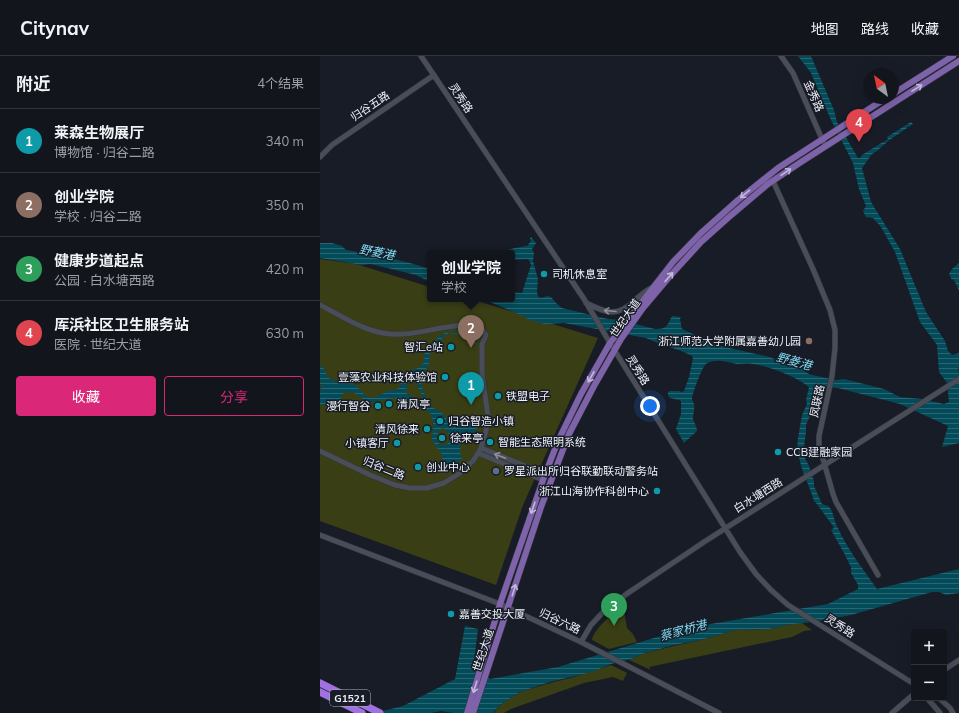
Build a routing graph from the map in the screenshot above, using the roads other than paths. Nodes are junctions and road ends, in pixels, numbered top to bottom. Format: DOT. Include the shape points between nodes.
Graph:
graph roads {
  1 [pos="421,56"];
  2 [pos="781,56"];
  3 [pos="953,56"];
  4 [pos="959,61"];
  5 [pos="434,75"];
  6 [pos="899,90"];
  7 [pos="877,104"];
  8 [pos="822,139"];
  9 [pos="826,146"];
  10 [pos="320,156"];
  11 [pos="773,181"];
  12 [pos="654,286"];
  13 [pos="586,303"];
  14 [pos="320,305"];
  15 [pos="634,316"];
  16 [pos="610,343"];
  17 [pos="615,351"];
  18 [pos="959,379"];
  19 [pos="320,451"];
  20 [pos="480,451"];
  21 [pos="825,465"];
  22 [pos="544,477"];
  23 [pos="725,528"];
  24 [pos="320,535"];
  25 [pos="878,575"];
  26 [pos="500,604"];
  27 [pos="508,608"];
  28 [pos="581,642"];
  29 [pos="959,660"];
  30 [pos="947,668"];
  31 [pos="911,682"];
  32 [pos="320,683"];
  33 [pos="320,692"];
  34 [pos="911,697"];
  35 [pos="930,701"];
  36 [pos="943,701"];
  37 [pos="362,713"];
  38 [pos="380,713"];
  39 [pos="467,713"];
  40 [pos="473,713"];
  41 [pos="719,713"];
  42 [pos="892,713"];
  43 [pos="940,713"];
  44 [pos="952,713"];
  1 -- 5 [label="street, 灵秀路"];
  2 -- 8 [label="street, 金秀路" via="793,73"];
  3 -- 6 [label="main road"];
  9 -- 4 [label="main road, 世纪大道, one-way"];
  5 -- 10 [label="street, 归谷五路" via="332,145"];
  5 -- 13 [label="street, 灵秀路"];
  7 -- 8 [label="main road, 世纪大道"];
  8 -- 9 [label="street, 金秀路"];
  8 -- 12 [label="main road, 世纪大道, one-way" via="778,168 738,200 701,233"];
  11 -- 9 [label="main road, 世纪大道, one-way"];
  15 -- 11 [label="main road, 世纪大道, one-way" via="701,242"];
  11 -- 21 [label="street, 凤联路" via="813,269 830,310 835,330 830,390 819,436"];
  12 -- 13 [label="street, one-way" via="621,311 600,310"];
  12 -- 15 [label="main road, 世纪大道"];
  13 -- 16 [label="street, 灵秀路"];
  14 -- 20 [label="street, 归谷二路" via="353,323 382,333 402,334 476,324 481,327 486,335 482,344 482,374 488,416"];
  15 -- 16 [label="main road, 世纪大道"];
  15 -- 17 [label="main road, 世纪大道"];
  16 -- 17 [label="street, 灵秀路"];
  16 -- 22 [label="main road, 世纪大道, one-way" via="558,440"];
  17 -- 23 [label="street, 灵秀路"];
  27 -- 17 [label="main road, 世纪大道, one-way" via="540,507 569,434"];
  18 -- 21 [label="street, 白水塘西路"];
  19 -- 20 [label="street, 归谷二路" via="370,475 410,488 427,488 444,483 460,473"];
  20 -- 22 [label="street"];
  21 -- 23 [label="street, 白水塘西路"];
  21 -- 25 [label="street, 凤联路" via="832,494"];
  22 -- 26 [label="main road, 世纪大道, one-way"];
  23 -- 28 [label="street, 白水塘西路" via="605,610 591,625"];
  23 -- 31 [label="street, 灵秀路" via="756,574 771,590 791,606"];
  24 -- 26 [label="street, 归谷六路"];
  26 -- 27 [label="street, 归谷六路"];
  26 -- 39 [label="main road, 世纪大道, one-way"];
  27 -- 28 [label="street, 归谷六路"];
  27 -- 40 [label="main road, 世纪大道"];
  28 -- 41 [label="street, 归谷六路"];
  29 -- 30 [label="street"];
  32 -- 38 [label="highway, G1521"];
  33 -- 37 [label="highway, G1521"];
  34 -- 42 [label="street"];
  35 -- 43 [label="street"];
  36 -- 44 [label="street"];
}
